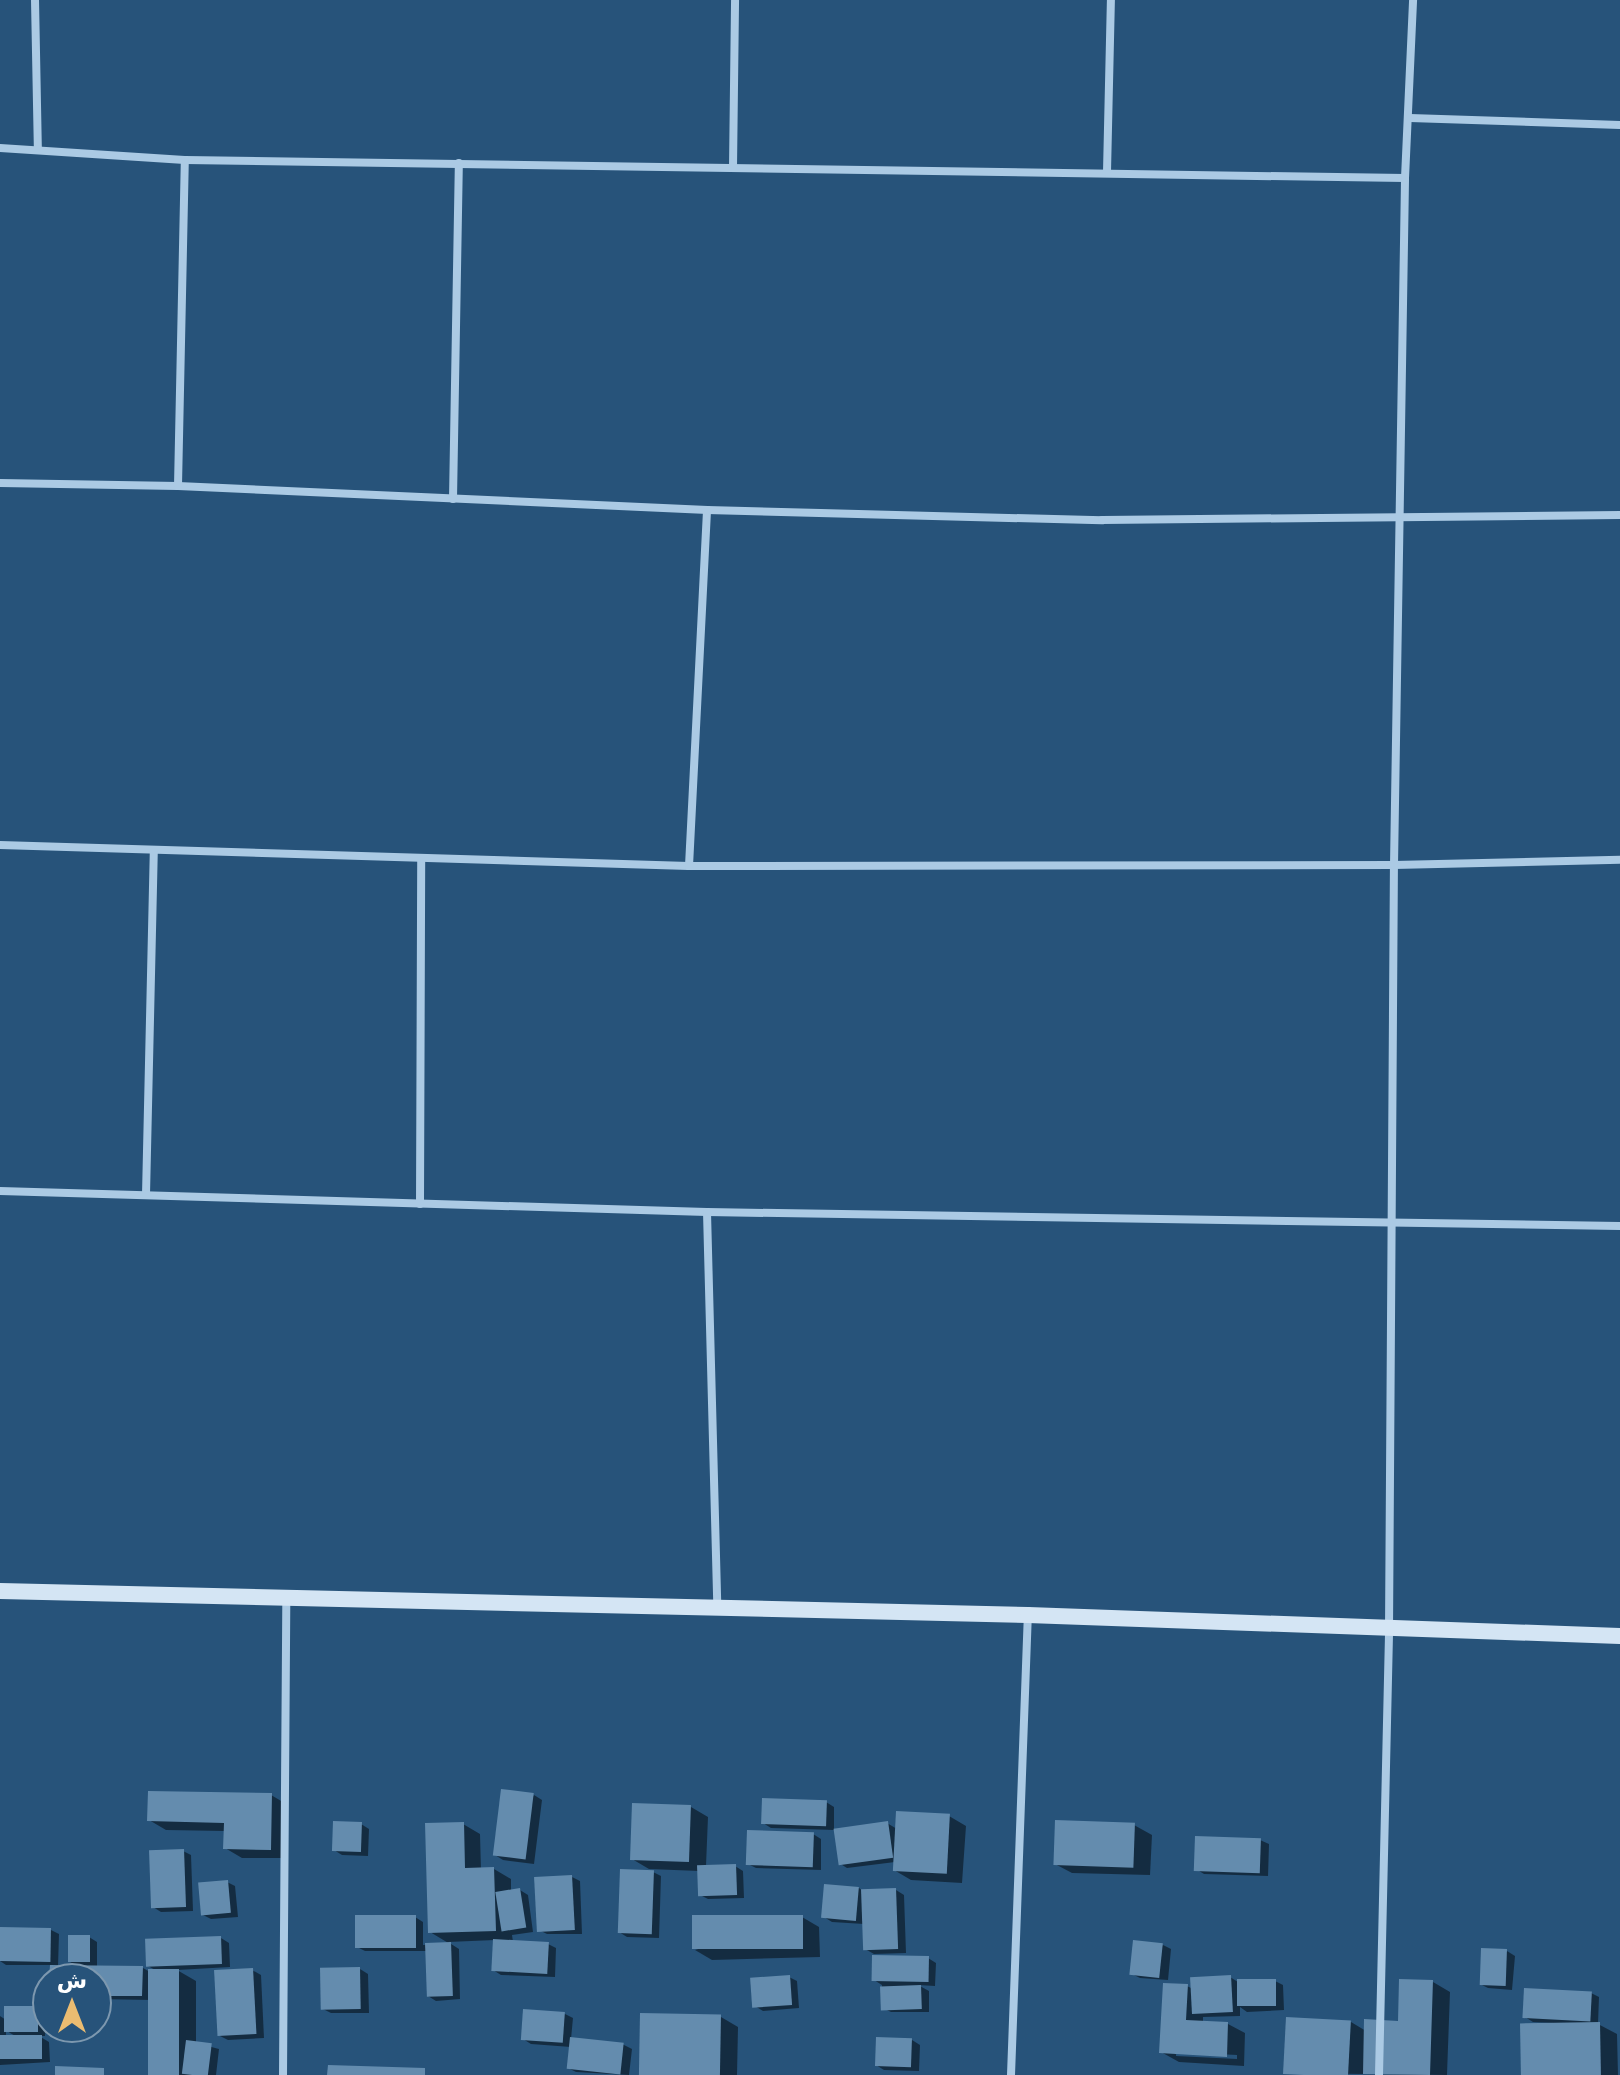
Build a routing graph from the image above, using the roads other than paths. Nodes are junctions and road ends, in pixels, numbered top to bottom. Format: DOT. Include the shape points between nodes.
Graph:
graph roads {
  1 [pos="35,0"];
  2 [pos="735,0"];
  3 [pos="1111,0"];
  4 [pos="1413,0"];
  5 [pos="1410,118"];
  6 [pos="1620,125"];
  7 [pos="0,148"];
  8 [pos="38,150"];
  9 [pos="185,160"];
  10 [pos="459,163"];
  11 [pos="733,168"];
  12 [pos="1107,172"];
  13 [pos="1405,178"];
  14 [pos="0,483"];
  15 [pos="178,486"];
  16 [pos="453,499"];
  17 [pos="707,510"];
  18 [pos="1620,515"];
  19 [pos="1402,519"];
  20 [pos="0,845"];
  21 [pos="154,852"];
  22 [pos="421,860"];
  23 [pos="1620,860"];
  24 [pos="1394,865"];
  25 [pos="689,866"];
  26 [pos="0,1191"];
  27 [pos="146,1195"];
  28 [pos="420,1204"];
  29 [pos="707,1212"];
  30 [pos="1394,1223"];
  31 [pos="1620,1226"];
  32 [pos="0,1591"];
  33 [pos="286,1598"];
  34 [pos="717,1609"];
  35 [pos="1028,1615"];
  36 [pos="1389,1630"];
  37 [pos="1620,1636"];
  38 [pos="283,2075"];
  39 [pos="1011,2075"];
  40 [pos="1379,2075"];
  1 -- 8 [label="street"];
  2 -- 11 [label="street"];
  3 -- 12 [label="street"];
  4 -- 5 [label="street"];
  5 -- 6 [label="street"];
  5 -- 13 [label="street"];
  7 -- 8 [label="street"];
  8 -- 9 [label="street"];
  9 -- 10 [label="street"];
  9 -- 15 [label="street"];
  10 -- 11 [label="street"];
  10 -- 16 [label="street"];
  11 -- 12 [label="street"];
  12 -- 13 [label="street"];
  13 -- 19 [label="street"];
  14 -- 15 [label="street"];
  15 -- 16 [label="street"];
  16 -- 17 [label="street"];
  17 -- 19 [label="street" via="1102,520"];
  17 -- 25 [label="street"];
  18 -- 19 [label="street"];
  19 -- 24 [label="street"];
  20 -- 21 [label="street"];
  21 -- 22 [label="street"];
  21 -- 27 [label="street"];
  22 -- 25 [label="street"];
  22 -- 28 [label="street"];
  23 -- 24 [label="street"];
  24 -- 25 [label="street"];
  24 -- 30 [label="street"];
  26 -- 27 [label="street"];
  27 -- 28 [label="street"];
  28 -- 29 [label="street"];
  29 -- 30 [label="street"];
  29 -- 34 [label="street"];
  30 -- 31 [label="street"];
  30 -- 36 [label="street"];
  32 -- 33 [label="street"];
  33 -- 34 [label="street"];
  33 -- 38 [label="street"];
  34 -- 35 [label="street"];
  35 -- 36 [label="street"];
  35 -- 39 [label="street"];
  36 -- 37 [label="street"];
  36 -- 40 [label="street"];
}
